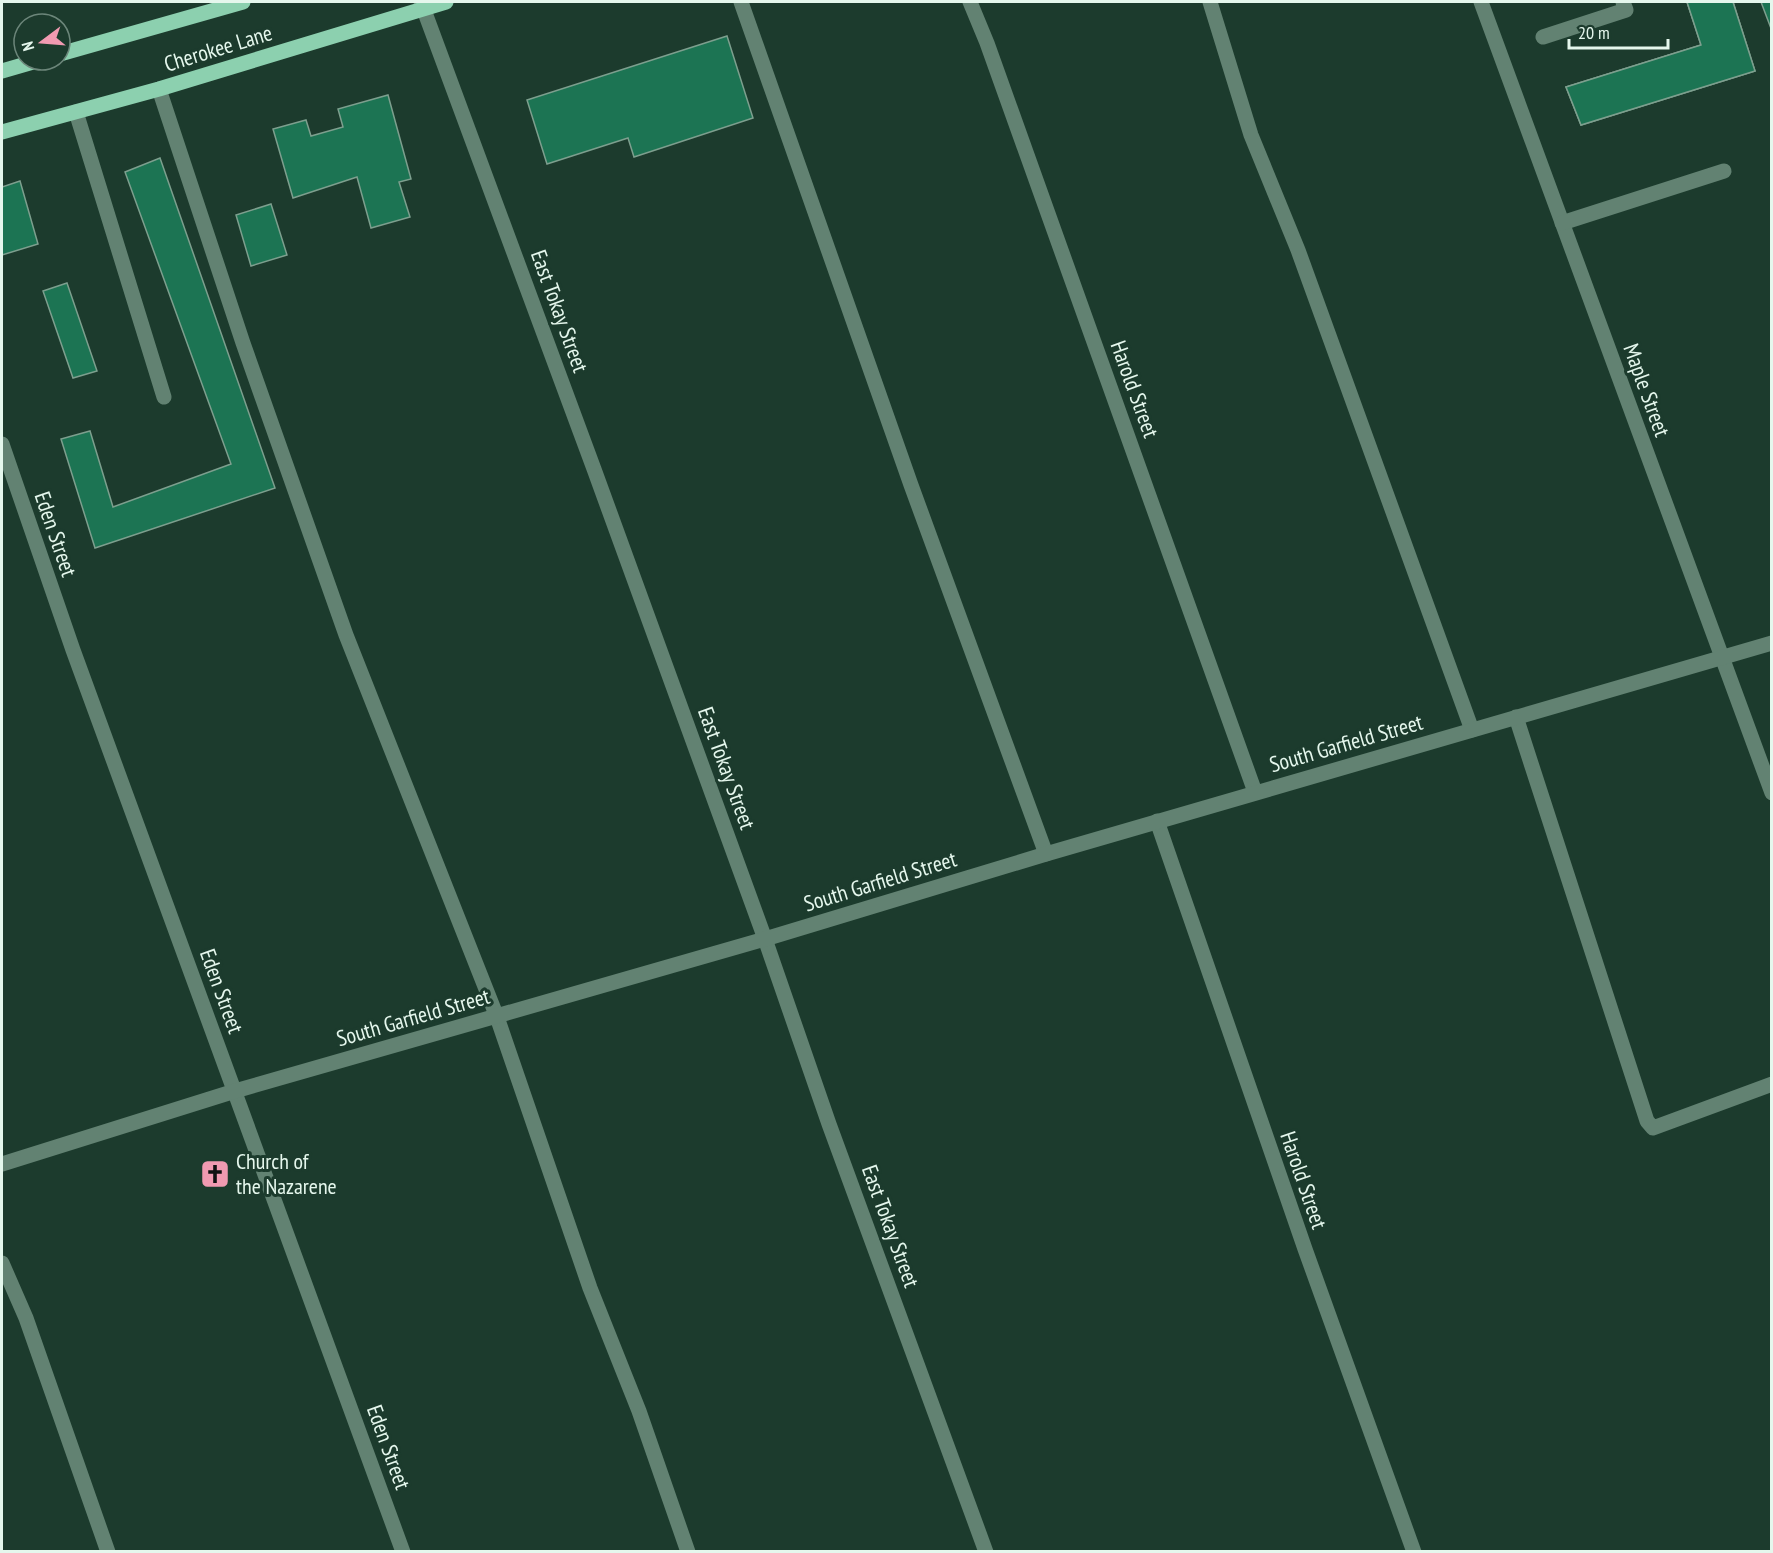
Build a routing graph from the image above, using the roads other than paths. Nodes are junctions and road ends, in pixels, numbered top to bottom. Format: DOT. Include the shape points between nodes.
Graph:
graph roads {
  1 [pos="243,2"];
  2 [pos="446,2"];
  3 [pos="741,2"];
  4 [pos="970,2"];
  5 [pos="1210,2"];
  6 [pos="1481,2"];
  7 [pos="1623,2"];
  8 [pos="422,5"];
  9 [pos="1543,37"];
  10 [pos="72,51"];
  11 [pos="159,89"];
  12 [pos="76,112"];
  13 [pos="2,132"];
  14 [pos="1724,171"];
  15 [pos="1562,223"];
  16 [pos="164,397"];
  17 [pos="2,444"];
  18 [pos="1772,643"];
  19 [pos="1722,659"];
  20 [pos="1516,717"];
  21 [pos="1472,730"];
  22 [pos="1255,792"];
  23 [pos="1772,793"];
  24 [pos="1157,821"];
  25 [pos="1046,854"];
  26 [pos="765,939"];
  27 [pos="497,1017"];
  28 [pos="1772,1084"];
  29 [pos="235,1091"];
  30 [pos="2,1164"];
  31 [pos="2,1263"];
  32 [pos="108,1551"];
  33 [pos="403,1551"];
  34 [pos="688,1551"];
  35 [pos="986,1551"];
  36 [pos="1414,1551"];
  1 -- 10 [label="main road, Cherokee Lane"];
  2 -- 8 [label="main road, Cherokee Lane"];
  3 -- 25 [label="street"];
  4 -- 22 [label="street, Harold Street"];
  5 -- 21 [label="street" via="1251,135 1298,250"];
  6 -- 15 [label="street, Maple Street"];
  7 -- 9 [label="street" via="1626,10"];
  8 -- 11 [label="main road, Cherokee Lane"];
  8 -- 26 [label="street, East Tokay Street"];
  11 -- 12 [label="main road, Cherokee Lane"];
  11 -- 27 [label="street" via="346,635"];
  12 -- 13 [label="main road, Cherokee Lane"];
  12 -- 16 [label="street"];
  14 -- 15 [label="street"];
  15 -- 19 [label="street, Maple Street"];
  17 -- 29 [label="street, Eden Street"];
  18 -- 19 [label="street, South Garfield Street"];
  19 -- 20 [label="street, South Garfield Street"];
  19 -- 23 [label="street, Maple Street"];
  20 -- 21 [label="street, South Garfield Street"];
  20 -- 28 [label="street" via="1644,1114 1653,1128"];
  21 -- 22 [label="street, South Garfield Street"];
  22 -- 24 [label="street, South Garfield Street"];
  24 -- 25 [label="street, South Garfield Street"];
  24 -- 36 [label="street, Harold Street"];
  25 -- 26 [label="street, South Garfield Street"];
  26 -- 27 [label="street, South Garfield Street"];
  26 -- 35 [label="street, East Tokay Street"];
  27 -- 29 [label="street, South Garfield Street"];
  27 -- 34 [label="street" via="590,1288"];
  29 -- 30 [label="street, South Garfield Street"];
  29 -- 33 [label="street, Eden Street"];
  31 -- 32 [label="street" via="26,1318"];
}
